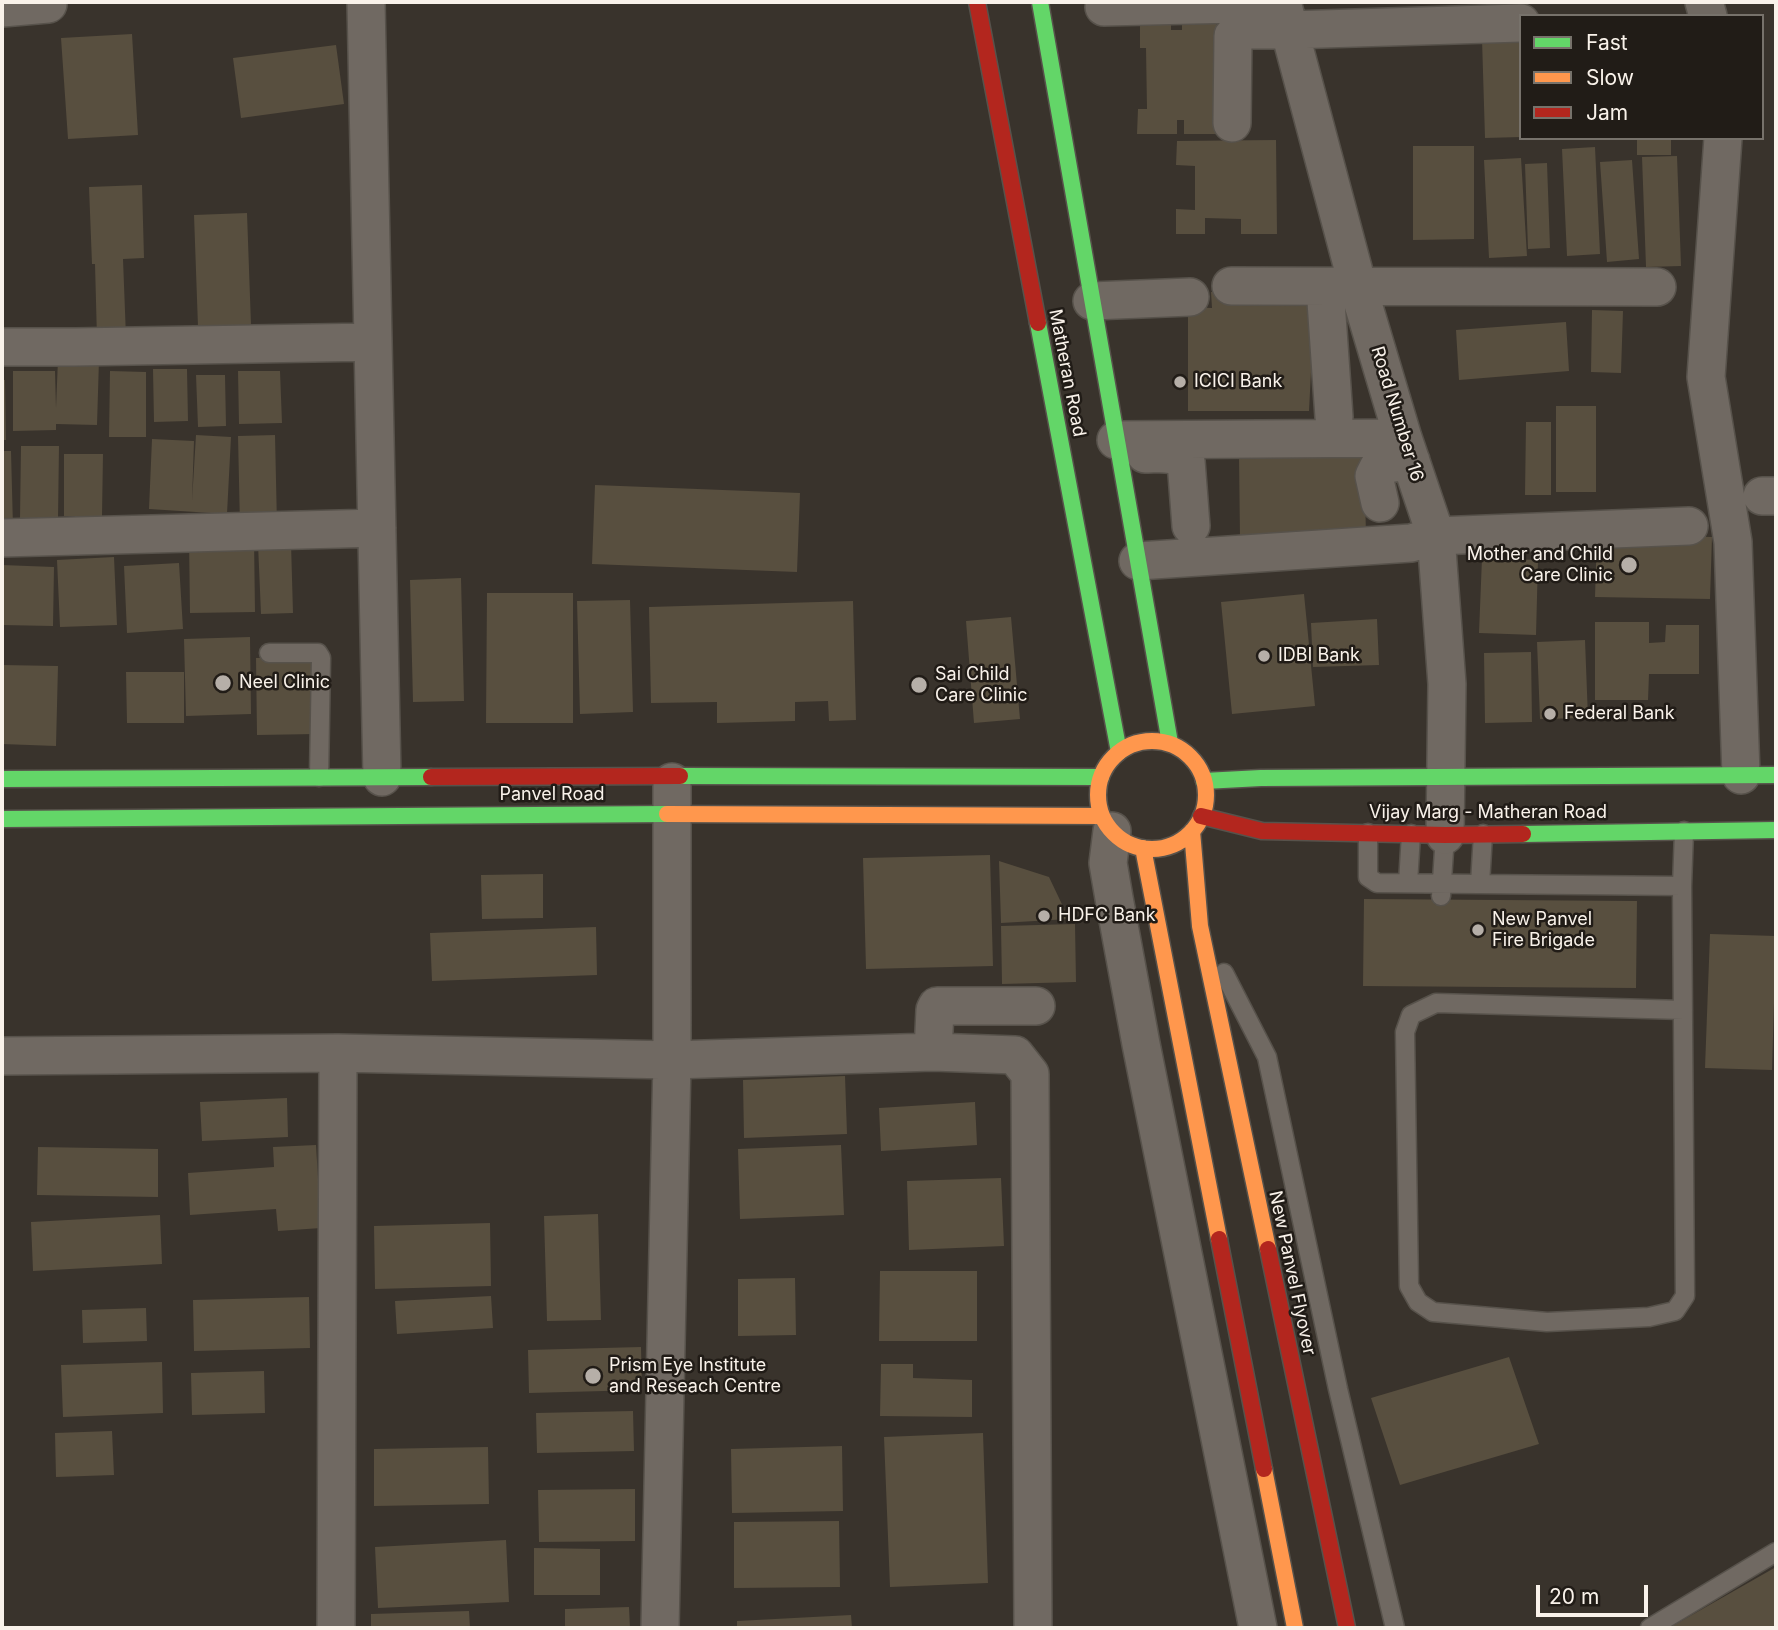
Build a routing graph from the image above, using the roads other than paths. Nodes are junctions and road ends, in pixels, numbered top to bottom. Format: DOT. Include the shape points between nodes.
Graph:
graph roads {
  1 [pos="366,2"];
  2 [pos="977,2"];
  3 [pos="1040,2"];
  4 [pos="1231,3"];
  5 [pos="48,4"];
  6 [pos="1104,7"];
  7 [pos="2,8"];
  8 [pos="1284,12"];
  9 [pos="1519,24"];
  10 [pos="1232,123"];
  11 [pos="1723,140"];
  12 [pos="1231,286"];
  13 [pos="1341,287"];
  14 [pos="1657,287"];
  15 [pos="1190,297"];
  16 [pos="1092,301"];
  17 [pos="373,341"];
  18 [pos="2,347"];
  19 [pos="1334,417"];
  20 [pos="1169,418"];
  21 [pos="1403,438"];
  22 [pos="1118,447"];
  23 [pos="1380,503"];
  24 [pos="1191,526"];
  25 [pos="1689,526"];
  26 [pos="377,528"];
  27 [pos="1436,536"];
  28 [pos="2,538"];
  29 [pos="1138,561"];
  30 [pos="269,653"];
  31 [pos="1170,743"];
  32 [pos="1119,752"];
  33 [pos="1759,775"];
  34 [pos="672,776"];
  35 [pos="319,777"];
  36 [pos="1101,777"];
  37 [pos="1445,778"];
  38 [pos="2,779"];
  39 [pos="1204,781"];
  40 [pos="382,796"];
  41 [pos="671,814"];
  42 [pos="1202,816"];
  43 [pos="2,819"];
  44 [pos="1776,830"];
  45 [pos="1192,831"];
  46 [pos="1684,831"];
  47 [pos="1119,832"];
  48 [pos="1368,833"];
  49 [pos="1428,834"];
  50 [pos="1483,834"];
  51 [pos="1408,883"];
  52 [pos="1480,884"];
  53 [pos="1682,886"];
  54 [pos="1441,890"];
  55 [pos="1200,926"];
  56 [pos="1036,1006"];
  57 [pos="1683,1010"];
  58 [pos="933,1052"];
  59 [pos="338,1053"];
  60 [pos="2,1056"];
  61 [pos="672,1060"];
  62 [pos="1776,1552"];
  63 [pos="336,1628"];
  64 [pos="660,1628"];
  65 [pos="1033,1628"];
  66 [pos="1258,1628"];
  67 [pos="1295,1628"];
  68 [pos="1347,1628"];
  69 [pos="1395,1628"];
  70 [pos="1650,1628"];
  1 -- 17 [label="street"];
  2 -- 32 [label="main road, Matheran Road"];
  3 -- 16 [label="main road, Matheran Road"];
  4 -- 6 [label="street"];
  4 -- 8 [label="street"];
  5 -- 7 [label="street"];
  8 -- 9 [label="street" via="1469,39"];
  8 -- 10 [label="street" via="1233,36"];
  8 -- 13 [label="street, Road Number 16"];
  11 -- 33 [label="street" via="1706,377 1732,542"];
  12 -- 13 [label="street"];
  13 -- 14 [label="street"];
  13 -- 19 [label="street"];
  13 -- 21 [label="street, Road Number 16"];
  15 -- 16 [label="street"];
  16 -- 22 [label="main road, Matheran Road"];
  17 -- 18 [label="street"];
  17 -- 26 [label="street"];
  19 -- 20 [label="street"];
  19 -- 21 [label="street"];
  21 -- 22 [label="street"];
  21 -- 23 [label="street" via="1374,476"];
  21 -- 27 [label="street, Road Number 16"];
  22 -- 24 [label="street" via="1180,456 1186,461"];
  22 -- 29 [label="main road, Matheran Road"];
  25 -- 27 [label="street"];
  26 -- 28 [label="street"];
  26 -- 40 [label="street"];
  27 -- 29 [label="street" via="1411,542"];
  27 -- 37 [label="street, Road Number 16" via="1447,684"];
  29 -- 31 [label="main road, Matheran Road"];
  30 -- 35 [label="lane" via="318,653 321,658"];
  31 -- 32 [label="main road" via="1135,743"];
  31 -- 39 [label="main road" via="1185,751"];
  32 -- 36 [label="main road"];
  33 -- 37 [label="main road, Vijay Marg - Matheran Road"];
  34 -- 36 [label="main road, Panvel Road"];
  34 -- 40 [label="main road, Panvel Road"];
  34 -- 41 [label="street"];
  35 -- 38 [label="main road, Panvel Road"];
  35 -- 40 [label="main road, Panvel Road"];
  36 -- 47 [label="main road" via="1098,798"];
  37 -- 39 [label="main road, Vijay Marg - Matheran Road"];
  37 -- 49 [label="street, Road Number 16"];
  39 -- 42 [label="main road"];
  40 -- 41 [label="main road, Panvel Road"];
  40 -- 43 [label="main road, Panvel Road"];
  41 -- 47 [label="main road, Panvel Road"];
  41 -- 61 [label="street"];
  42 -- 45 [label="main road"];
  42 -- 48 [label="main road, Vijay Marg - Matheran Road" via="1262,831"];
  44 -- 46 [label="main road, Vijay Marg - Matheran Road"];
  45 -- 47 [label="main road" via="1161,848"];
  45 -- 55 [label="main road, New Panvel Flyover"];
  46 -- 50 [label="main road, Vijay Marg - Matheran Road"];
  46 -- 53 [label="lane"];
  47 -- 66 [label="street" via="1108,863 1114,898"];
  47 -- 67 [label="main road" via="1160,932"];
  48 -- 49 [label="main road, Vijay Marg - Matheran Road"];
  48 -- 51 [label="lane" via="1368,877 1377,883"];
  49 -- 50 [label="main road, Vijay Marg - Matheran Road"];
  49 -- 51 [label="lane"];
  49 -- 54 [label="lane"];
  50 -- 52 [label="lane"];
  51 -- 54 [label="lane"];
  52 -- 53 [label="lane"];
  52 -- 54 [label="lane"];
  53 -- 57 [label="lane"];
  55 -- 68 [label="main road, New Panvel Flyover"];
  55 -- 69 [label="lane" via="1267,1057 1338,1390"];
  56 -- 58 [label="street" via="937,1006"];
  57 -- 57 [label="lane" via="1685,1296 1675,1311 1649,1317 1547,1322 1433,1312 1418,1301 1409,1286 1405,1032 1411,1016 1436,997"];
  58 -- 61 [label="street"];
  58 -- 65 [label="street" via="1015,1055 1030,1074"];
  59 -- 60 [label="street"];
  59 -- 61 [label="street"];
  59 -- 63 [label="street"];
  61 -- 64 [label="street"];
  62 -- 70 [label="lane"];
}
